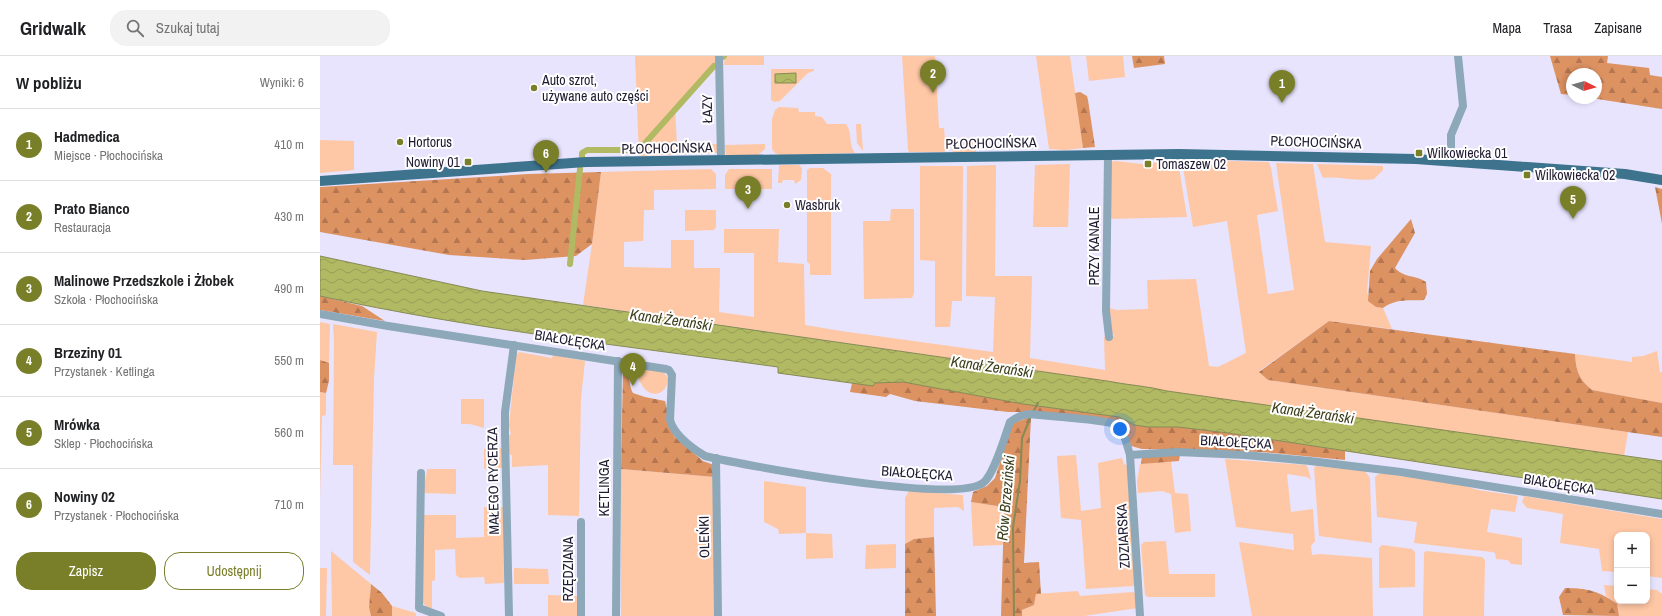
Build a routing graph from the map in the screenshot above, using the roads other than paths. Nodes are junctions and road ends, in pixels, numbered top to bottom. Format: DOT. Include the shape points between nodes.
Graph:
graph roads {
  1 [pos="719,56"];
  2 [pos="1458,56"];
  3 [pos="1108,156"];
  4 [pos="721,161"];
  5 [pos="1451,162"];
  6 [pos="1662,180"];
  7 [pos="320,181"];
  8 [pos="320,314"];
  9 [pos="1109,337"];
  10 [pos="514,345"];
  11 [pos="618,361"];
  12 [pos="1130,455"];
  13 [pos="716,458"];
  14 [pos="421,473"];
  15 [pos="1662,514"];
  16 [pos="582,522"];
  17 [pos="441,616"];
  18 [pos="508,616"];
  19 [pos="581,616"];
  20 [pos="616,616"];
  21 [pos="718,616"];
  22 [pos="1140,616"];
  1 -- 4 [label="street, ŁAZY"];
  2 -- 5 [label="street" via="1463,106 1451,135"];
  3 -- 4 [label="main road, PŁOCHOCIŃSKA"];
  3 -- 5 [label="main road, PŁOCHOCIŃSKA" via="1271,155"];
  3 -- 9 [label="street, PRZY KANALE" via="1106,311"];
  4 -- 7 [label="main road, PŁOCHOCIŃSKA" via="586,162"];
  5 -- 6 [label="main road, PŁOCHOCIŃSKA" via="1625,174"];
  8 -- 10 [label="street, BIAŁOŁĘCKA"];
  10 -- 11 [label="street, BIAŁOŁĘCKA"];
  10 -- 18 [label="street, MAŁEGO RYCERZA" via="505,428"];
  11 -- 13 [label="street, BIAŁOŁĘCKA" via="669,370 672,375 671,426 694,450"];
  11 -- 20 [label="street, KETLINGA"];
  12 -- 13 [label="street, BIAŁOŁĘCKA" via="1123,435 1113,423 1022,414 1010,422 986,480 978,486 967,488 918,489 794,474"];
  12 -- 15 [label="street, BIAŁOŁĘCKA" via="1178,452 1310,461 1400,472"];
  12 -- 22 [label="street, ZDZIARSKA"];
  13 -- 21 [label="street, OLEŃKI"];
  14 -- 17 [label="street" via="419,608"];
  16 -- 19 [label="street, RZĘDZIANA"];
}
